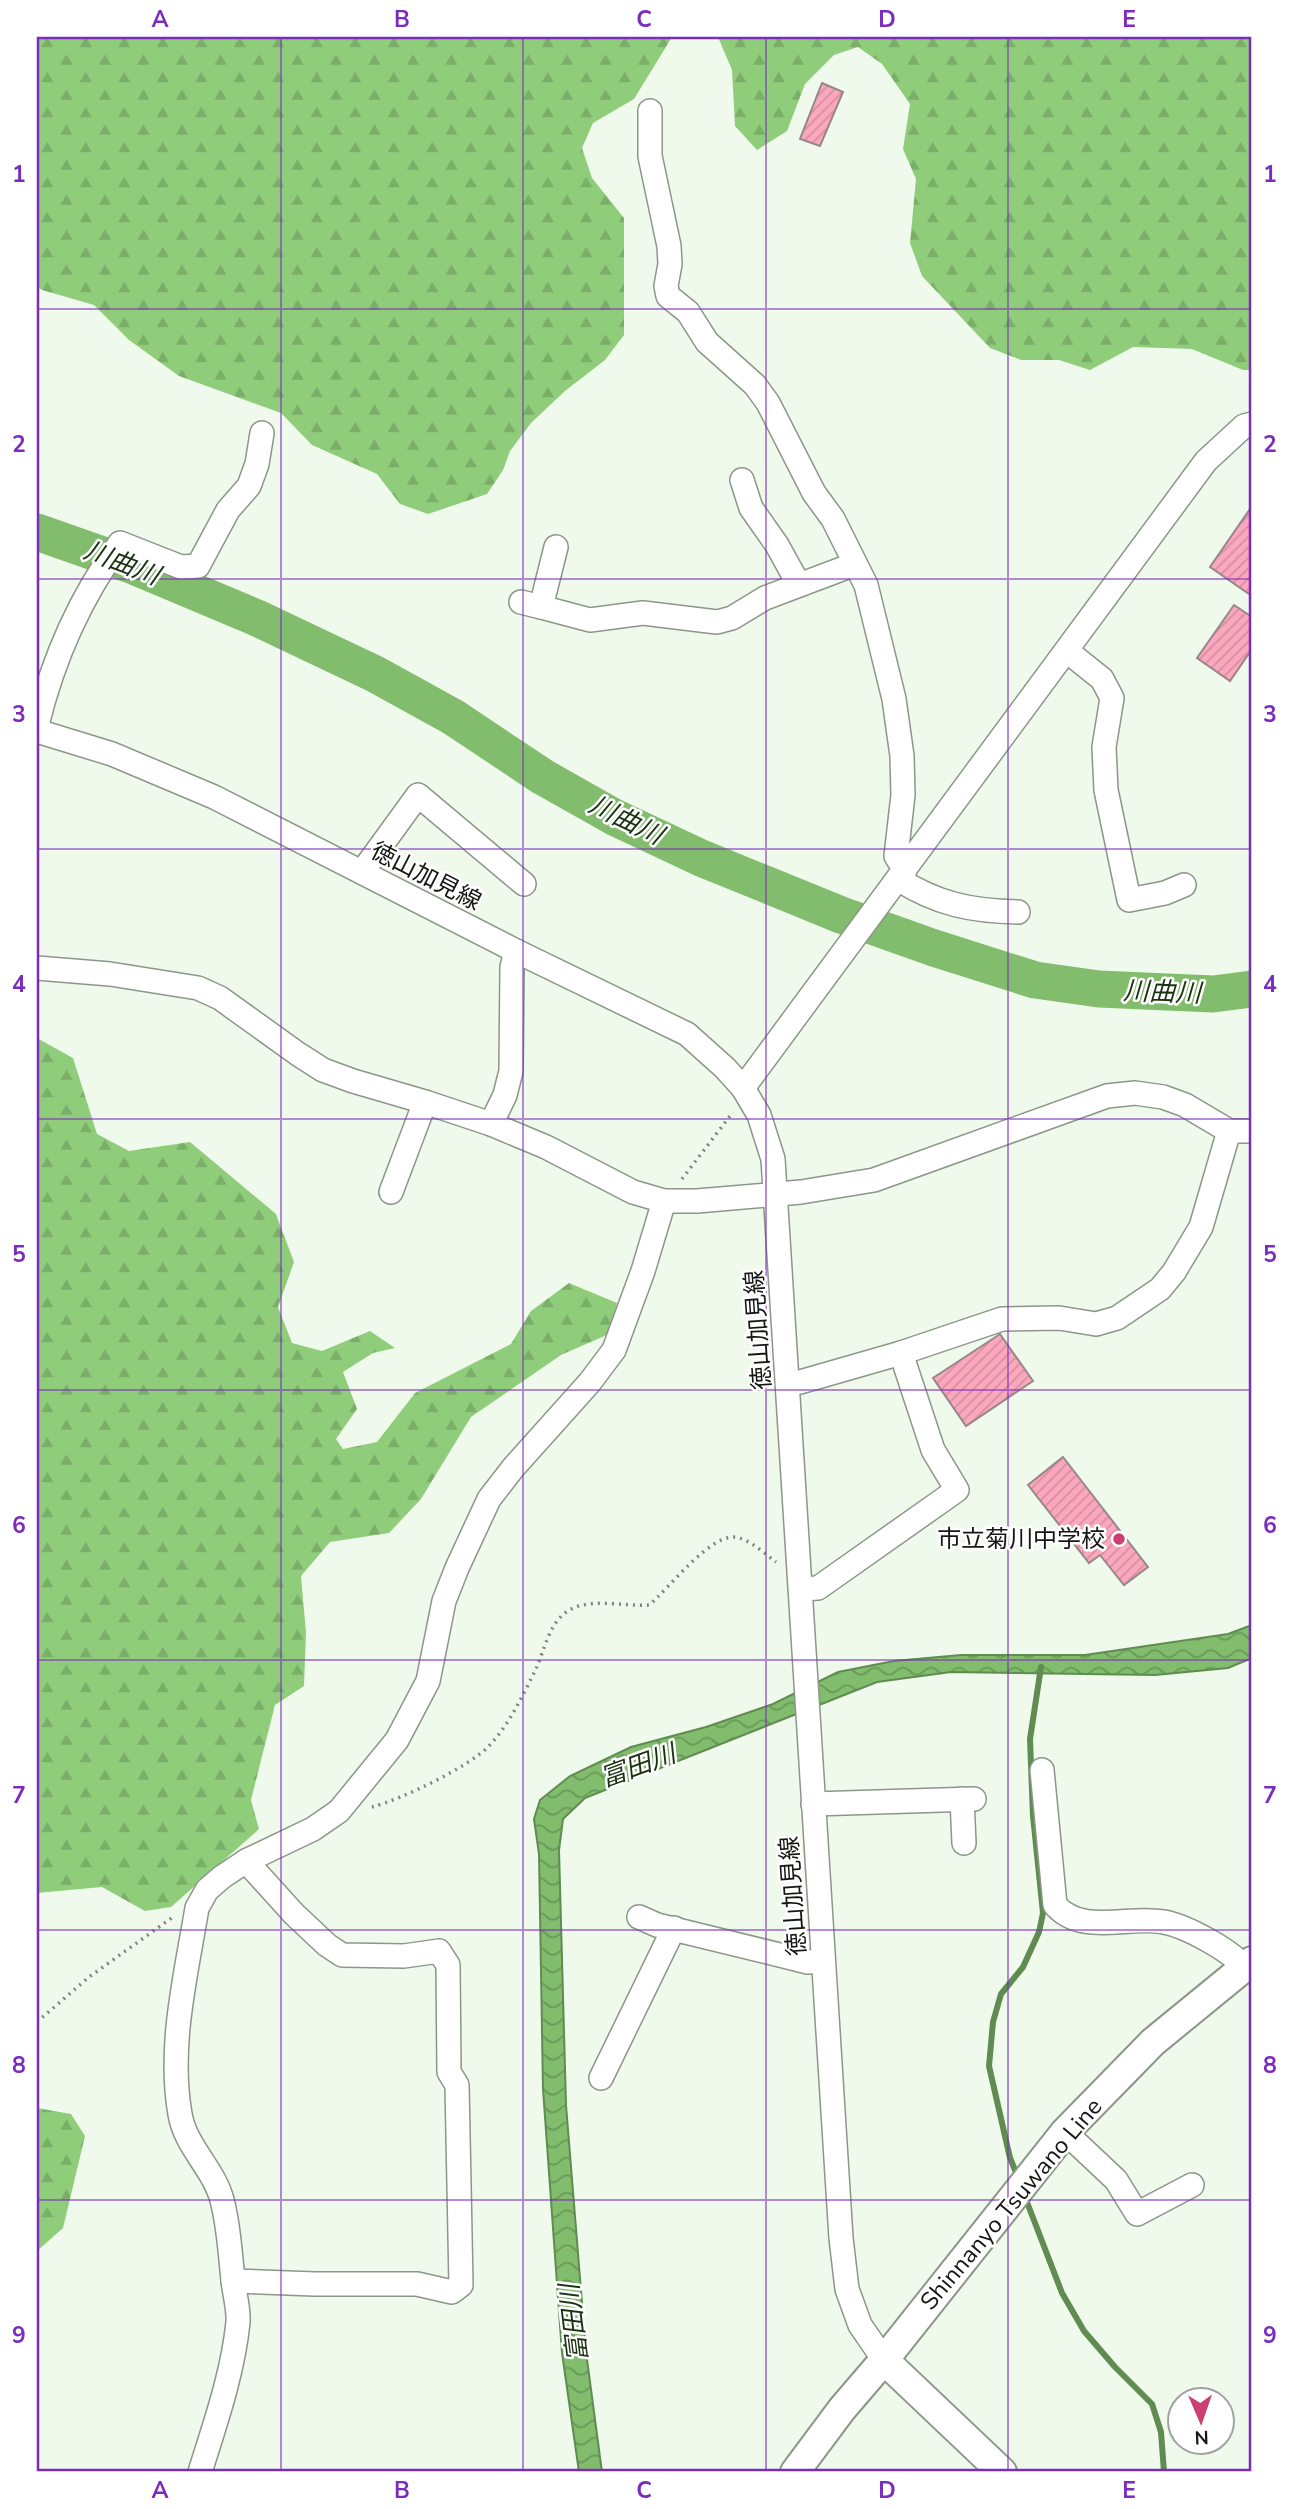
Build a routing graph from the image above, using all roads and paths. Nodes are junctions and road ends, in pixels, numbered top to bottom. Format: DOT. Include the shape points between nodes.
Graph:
graph roads {
  1 [pos="650,111"];
  2 [pos="1252,424"];
  3 [pos="262,433"];
  4 [pos="742,480"];
  5 [pos="556,547"];
  6 [pos="855,564"];
  7 [pos="799,585"];
  8 [pos="1067,651"];
  9 [pos="37,724"];
  10 [pos="37,732"];
  11 [pos="362,872"];
  12 [pos="901,874"];
  13 [pos="524,884"];
  14 [pos="1184,885"];
  15 [pos="1018,912"];
  16 [pos="516,951"];
  17 [pos="37,968"];
  18 [pos="743,1088"];
  19 [pos="425,1102"];
  20 [pos="491,1124"];
  21 [pos="1229,1131"];
  22 [pos="1252,1131"];
  23 [pos="391,1192"];
  24 [pos="775,1194"];
  25 [pos="664,1201"];
  26 [pos="901,1353"];
  27 [pos="788,1383"];
  28 [pos="801,1581"];
  29 [pos="1042,1770"];
  30 [pos="813,1804"];
  31 [pos="339,1811"];
  32 [pos="964,1843"];
  33 [pos="246,1861"];
  34 [pos="197,1908"];
  35 [pos="639,1917"];
  36 [pos="674,1928"];
  37 [pos="823,1961"];
  38 [pos="1248,1964"];
  39 [pos="37,2022"];
  40 [pos="601,2078"];
  41 [pos="1065,2132"];
  42 [pos="1192,2185"];
  43 [pos="233,2280"];
  44 [pos="884,2360"];
  45 [pos="200,2472"];
  46 [pos="795,2472"];
  47 [pos="1002,2472"];
  1 -- 6 [label="street" via="650,156 669,247 668,296 688,312 707,342 755,385 768,403"];
  2 -- 8 [label="street" via="1206,461"];
  3 -- 9 [label="street" via="249,486 228,510 198,566 181,567 120,543 100,570 63,643"];
  4 -- 7 [label="street" via="751,508"];
  5 -- 7 [label="street" via="531,605 590,620 643,614 718,622"];
  6 -- 7 [label="street"];
  6 -- 12 [label="street" via="866,585 894,699 902,756 896,856"];
  8 -- 12 [label="street"];
  8 -- 14 [label="street" via="1102,679 1112,698 1104,747 1106,790 1129,900"];
  10 -- 11 [label="street, 徳山加見線" via="112,754 214,797"];
  11 -- 13 [label="street" via="418,795"];
  11 -- 16 [label="street, 徳山加見線"];
  12 -- 15 [label="street" via="923,895 935,899 988,911"];
  12 -- 18 [label="street"];
  16 -- 18 [label="street, 徳山加見線" via="687,1034"];
  16 -- 20 [label="street" via="511,1071"];
  17 -- 19 [label="street" via="198,988 220,998 323,1070"];
  18 -- 24 [label="street, 徳山加見線" via="759,1115 773,1159"];
  18 -- 25 [label="path" via="739,1104"];
  19 -- 20 [label="street"];
  19 -- 23 [label="street"];
  20 -- 25 [label="street" via="633,1192"];
  21 -- 22 [label="street"];
  21 -- 24 [label="street" via="1163,1097 1107,1096 874,1180"];
  21 -- 26 [label="street" via="1201,1227 1160,1289 1117,1318 1096,1324 1059,1318 1002,1319"];
  24 -- 25 [label="street"];
  24 -- 27 [label="street, 徳山加見線"];
  25 -- 31 [label="street" via="614,1350 489,1499 444,1601 428,1681 416,1707 397,1740"];
  26 -- 27 [label="street"];
  26 -- 28 [label="street" via="933,1450 957,1490 818,1588"];
  27 -- 28 [label="street, 徳山加見線"];
  28 -- 30 [label="street, 徳山加見線"];
  28 -- 31 [label="path" via="737,1537 723,1537 649,1605 578,1606 564,1613 553,1629 525,1690 488,1747 395,1800"];
  29 -- 38 [label="street" via="1055,1905 1064,1915 1084,1922 1167,1922"];
  30 -- 32 [label="street" via="968,1799"];
  30 -- 37 [label="street, 徳山加見線"];
  31 -- 33 [label="street" via="313,1829"];
  33 -- 34 [label="street" via="207,1890"];
  33 -- 43 [label="street" via="294,1914 342,1955 404,1956 439,1951 448,1965 449,2072 457,2085 461,2285 452,2292 417,2284"];
  34 -- 39 [label="path" via="180,1911"];
  34 -- 43 [label="street" via="175,2077 180,2118 222,2198"];
  35 -- 36 [label="street"];
  36 -- 37 [label="street" via="808,1962"];
  36 -- 40 [label="street"];
  37 -- 44 [label="street, 徳山加見線" via="847,2289 860,2325"];
  38 -- 41 [label="main road, Shinnanyo Tsuwano Line" via="1153,2042"];
  41 -- 42 [label="street" via="1116,2180 1138,2214"];
  41 -- 44 [label="main road, Shinnanyo Tsuwano Line"];
  43 -- 45 [label="street" via="238,2320 231,2361"];
  44 -- 46 [label="main road, Shinnanyo Tsuwano Line"];
  44 -- 47 [label="main road"];
}
